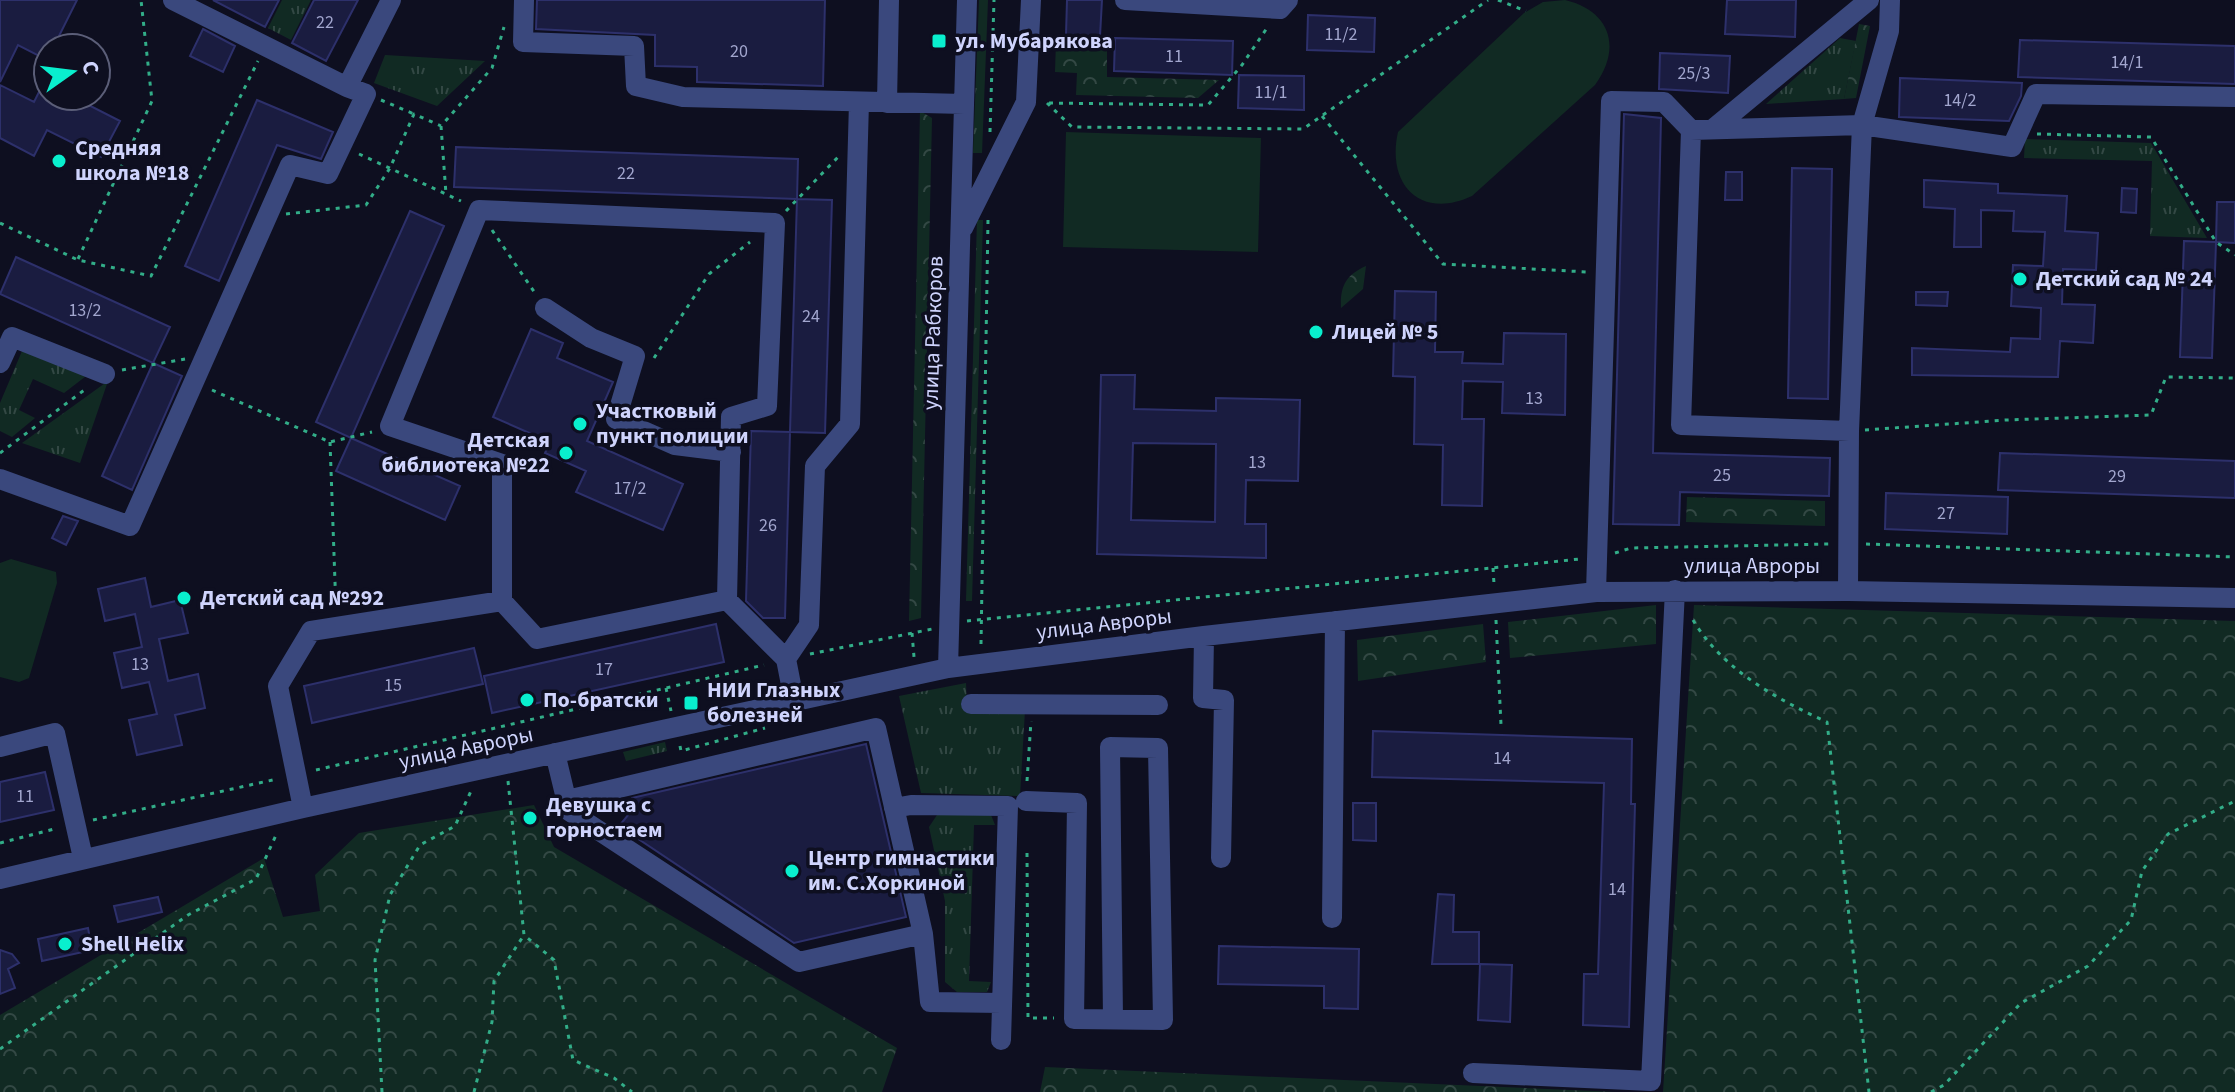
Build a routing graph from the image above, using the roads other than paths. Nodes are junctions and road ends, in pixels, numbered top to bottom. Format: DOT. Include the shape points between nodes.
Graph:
graph roads {
  1 [pos="173,0"];
  2 [pos="391,0"];
  3 [pos="524,0"];
  4 [pos="889,0"];
  5 [pos="967,0"];
  6 [pos="1031,0"];
  7 [pos="1125,0"];
  8 [pos="1869,0"];
  9 [pos="1890,0"];
  10 [pos="1284,4"];
  11 [pos="356,91"];
  12 [pos="2235,97"];
  13 [pos="859,102"];
  14 [pos="887,103"];
  15 [pos="964,104"];
  16 [pos="1862,125"];
  17 [pos="1713,129"];
  18 [pos="1691,130"];
  19 [pos="960,235"];
  20 [pos="545,308"];
  21 [pos="0,363"];
  22 [pos="105,374"];
  23 [pos="1849,431"];
  24 [pos="731,452"];
  25 [pos="0,479"];
  26 [pos="1675,590"];
  27 [pos="1848,591"];
  28 [pos="1596,592"];
  29 [pos="2235,598"];
  30 [pos="727,600"];
  31 [pos="502,601"];
  32 [pos="1335,621"];
  33 [pos="1204,636"];
  34 [pos="786,659"];
  35 [pos="948,668"];
  36 [pos="794,700"];
  37 [pos="971,704"];
  38 [pos="1158,705"];
  39 [pos="0,747"];
  40 [pos="555,753"];
  41 [pos="567,800"];
  42 [pos="1026,801"];
  43 [pos="303,808"];
  44 [pos="894,808"];
  45 [pos="83,858"];
  46 [pos="1221,858"];
  47 [pos="2,881"];
  48 [pos="1332,918"];
  49 [pos="923,934"];
  50 [pos="1002,1003"];
  51 [pos="1113,1019"];
  52 [pos="1001,1040"];
  53 [pos="1473,1073"];
  1 -- 11 [label="street"];
  2 -- 11 [label="street"];
  3 -- 13 [label="street" via="523,42 634,46 636,86 683,97"];
  4 -- 14 [label="street"];
  5 -- 15 [label="street, улица Рабкоров"];
  6 -- 19 [label="street" via="1026,102"];
  7 -- 10 [label="street"];
  8 -- 17 [label="street"];
  9 -- 16 [label="street" via="1889,31"];
  11 -- 25 [label="street" via="328,174 290,165 130,526"];
  12 -- 16 [label="street" via="2036,94 2012,147"];
  13 -- 14 [label="street"];
  13 -- 34 [label="street" via="850,424 815,466 809,625"];
  14 -- 15 [label="street"];
  15 -- 19 [label="street, улица Рабкоров"];
  16 -- 17 [label="street"];
  16 -- 23 [label="street"];
  17 -- 18 [label="street"];
  18 -- 23 [label="street" via="1681,425"];
  18 -- 28 [label="street" via="1664,102 1611,101"];
  19 -- 35 [label="street, улица Рабкоров"];
  20 -- 24 [label="street" via="591,338 635,356 616,419 675,445"];
  21 -- 22 [label="street" via="12,337"];
  23 -- 27 [label="street"];
  24 -- 30 [label="street"];
  24 -- 31 [label="street" via="731,417 767,406 775,223 479,210 390,426 502,464"];
  26 -- 27 [label="street, улица Авроры"];
  26 -- 28 [label="street, улица Авроры"];
  26 -- 53 [label="street" via="1651,1081"];
  27 -- 29 [label="street, улица Авроры"];
  28 -- 32 [label="street, улица Авроры"];
  30 -- 31 [label="street" via="537,639"];
  30 -- 34 [label="street"];
  31 -- 43 [label="street" via="311,631 278,686"];
  32 -- 33 [label="street, улица Авроры"];
  32 -- 48 [label="street"];
  33 -- 35 [label="street, улица Авроры"];
  33 -- 46 [label="street" via="1203,698 1224,700"];
  34 -- 36 [label="street"];
  35 -- 36 [label="street, улица Авроры"];
  36 -- 40 [label="street, улица Авроры"];
  37 -- 38 [label="street"];
  39 -- 45 [label="street" via="55,733"];
  40 -- 41 [label="street"];
  40 -- 43 [label="street, улица Авроры"];
  41 -- 44 [label="street" via="876,728"];
  41 -- 49 [label="street" via="569,811 799,962"];
  42 -- 51 [label="street" via="1077,803 1074,1019"];
  43 -- 45 [label="street, улица Авроры"];
  44 -- 49 [label="street"];
  44 -- 50 [label="street" via="1008,806"];
  45 -- 47 [label="street, улица Авроры"];
  49 -- 50 [label="street" via="930,1002"];
  50 -- 52 [label="street"];
  51 -- 51 [label="street" via="1110,747 1158,748 1163,1020"];
}
